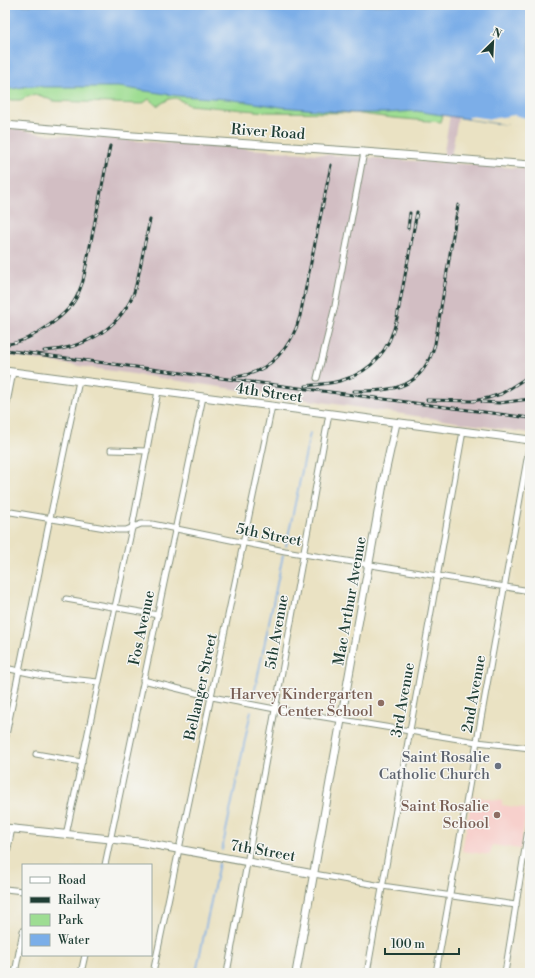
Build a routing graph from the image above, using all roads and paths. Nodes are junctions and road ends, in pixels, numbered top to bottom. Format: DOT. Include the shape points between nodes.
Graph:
graph roads {
  1 [pos="5,125"];
  2 [pos="364,152"];
  3 [pos="530,165"];
  4 [pos="5,371"];
  5 [pos="13,372"];
  6 [pos="317,378"];
  7 [pos="79,381"];
  8 [pos="158,391"];
  9 [pos="203,397"];
  10 [pos="272,406"];
  11 [pos="5,413"];
  12 [pos="329,414"];
  13 [pos="396,422"];
  14 [pos="463,431"];
  15 [pos="530,441"];
  16 [pos="111,450"];
  17 [pos="147,451"];
  18 [pos="5,511"];
  19 [pos="50,518"];
  20 [pos="132,528"];
  21 [pos="176,529"];
  22 [pos="243,542"];
  23 [pos="303,554"];
  24 [pos="370,565"];
  25 [pos="438,576"];
  26 [pos="505,587"];
  27 [pos="530,591"];
  28 [pos="66,599"];
  29 [pos="115,607"];
  30 [pos="158,615"];
  31 [pos="5,668"];
  32 [pos="19,671"];
  33 [pos="143,680"];
  34 [pos="98,682"];
  35 [pos="212,697"];
  36 [pos="275,709"];
  37 [pos="342,721"];
  38 [pos="410,732"];
  39 [pos="5,740"];
  40 [pos="477,742"];
  41 [pos="530,748"];
  42 [pos="36,754"];
  43 [pos="82,762"];
  44 [pos="530,817"];
  45 [pos="8,828"];
  46 [pos="66,835"];
  47 [pos="111,839"];
  48 [pos="179,850"];
  49 [pos="248,862"];
  50 [pos="5,864"];
  51 [pos="105,864"];
  52 [pos="314,874"];
  53 [pos="382,886"];
  54 [pos="5,889"];
  55 [pos="22,891"];
  56 [pos="450,896"];
  57 [pos="516,905"];
  58 [pos="22,936"];
  59 [pos="85,956"];
  60 [pos="15,973"];
  61 [pos="81,973"];
  62 [pos="154,973"];
  63 [pos="228,973"];
  64 [pos="296,973"];
  65 [pos="366,973"];
  66 [pos="436,973"];
  67 [pos="505,973"];
  1 -- 2 [label="main road, River Road"];
  2 -- 3 [label="main road, River Road"];
  2 -- 6 [label="street" via="335,306"];
  4 -- 5 [label="main road, 4th Street"];
  5 -- 7 [label="main road, 4th Street"];
  5 -- 11 [label="street"];
  7 -- 8 [label="main road, 4th Street"];
  7 -- 19 [label="street"];
  8 -- 9 [label="main road, 4th Street"];
  8 -- 17 [label="street"];
  9 -- 10 [label="main road, 4th Street"];
  9 -- 21 [label="street, Fos Avenue"];
  10 -- 12 [label="main road, 4th Street"];
  10 -- 22 [label="street, Bellanger Street"];
  12 -- 13 [label="main road, 4th Street"];
  12 -- 23 [label="street, 5th Avenue"];
  13 -- 14 [label="main road, 4th Street"];
  13 -- 24 [label="main road, Mac Arthur Avenue"];
  14 -- 15 [label="main road, 4th Street"];
  14 -- 25 [label="street, 3rd Avenue"];
  15 -- 26 [label="street, 2nd Avenue"];
  16 -- 17 [label="street"];
  17 -- 20 [label="street"];
  18 -- 19 [label="street, 5th Street"];
  19 -- 20 [label="street, 5th Street" via="117,530"];
  19 -- 32 [label="street"];
  20 -- 21 [label="street, 5th Street" via="141,524 152,524"];
  20 -- 29 [label="street"];
  21 -- 22 [label="street, 5th Street"];
  21 -- 30 [label="street, Fos Avenue"];
  22 -- 23 [label="street, 5th Street"];
  22 -- 35 [label="street, Bellanger Street"];
  23 -- 24 [label="street, 5th Street"];
  23 -- 36 [label="street, 5th Avenue"];
  24 -- 25 [label="street, 5th Street"];
  24 -- 37 [label="main road, Mac Arthur Avenue"];
  25 -- 26 [label="street, 5th Street"];
  25 -- 38 [label="street, 3rd Avenue"];
  26 -- 27 [label="street, 5th Street"];
  26 -- 40 [label="street, 2nd Avenue"];
  28 -- 29 [label="street"];
  29 -- 30 [label="street"];
  29 -- 34 [label="street"];
  30 -- 33 [label="street, Fos Avenue"];
  31 -- 32 [label="street"];
  32 -- 34 [label="street"];
  32 -- 39 [label="street"];
  33 -- 35 [label="street"];
  33 -- 47 [label="street, Fos Avenue"];
  34 -- 43 [label="street"];
  35 -- 36 [label="street"];
  35 -- 48 [label="street, Bellanger Street"];
  36 -- 37 [label="street"];
  36 -- 49 [label="street, 5th Avenue"];
  37 -- 38 [label="street"];
  37 -- 52 [label="main road, Mac Arthur Avenue"];
  38 -- 40 [label="street"];
  38 -- 53 [label="street, 3rd Avenue"];
  40 -- 41 [label="street"];
  40 -- 56 [label="street, 2nd Avenue"];
  42 -- 43 [label="street"];
  43 -- 46 [label="street"];
  44 -- 57 [label="street"];
  45 -- 46 [label="main road, 7th Street"];
  45 -- 50 [label="street"];
  46 -- 47 [label="main road, 7th Street"];
  47 -- 48 [label="main road, 7th Street"];
  47 -- 51 [label="street, Fos Avenue"];
  48 -- 49 [label="main road, 7th Street"];
  48 -- 62 [label="street, Bellanger Street"];
  49 -- 52 [label="main road, 7th Street"];
  49 -- 63 [label="street, 5th Avenue"];
  52 -- 53 [label="street, 7th Street"];
  52 -- 64 [label="main road, Mac Arthur Avenue"];
  53 -- 56 [label="street, 7th Street"];
  53 -- 65 [label="street, 3rd Avenue"];
  54 -- 55 [label="street"];
  56 -- 57 [label="street, 7th Street"];
  56 -- 66 [label="street, 2nd Avenue"];
  57 -- 67 [label="street"];
  58 -- 60 [label="street"];
  59 -- 61 [label="street"];
}
